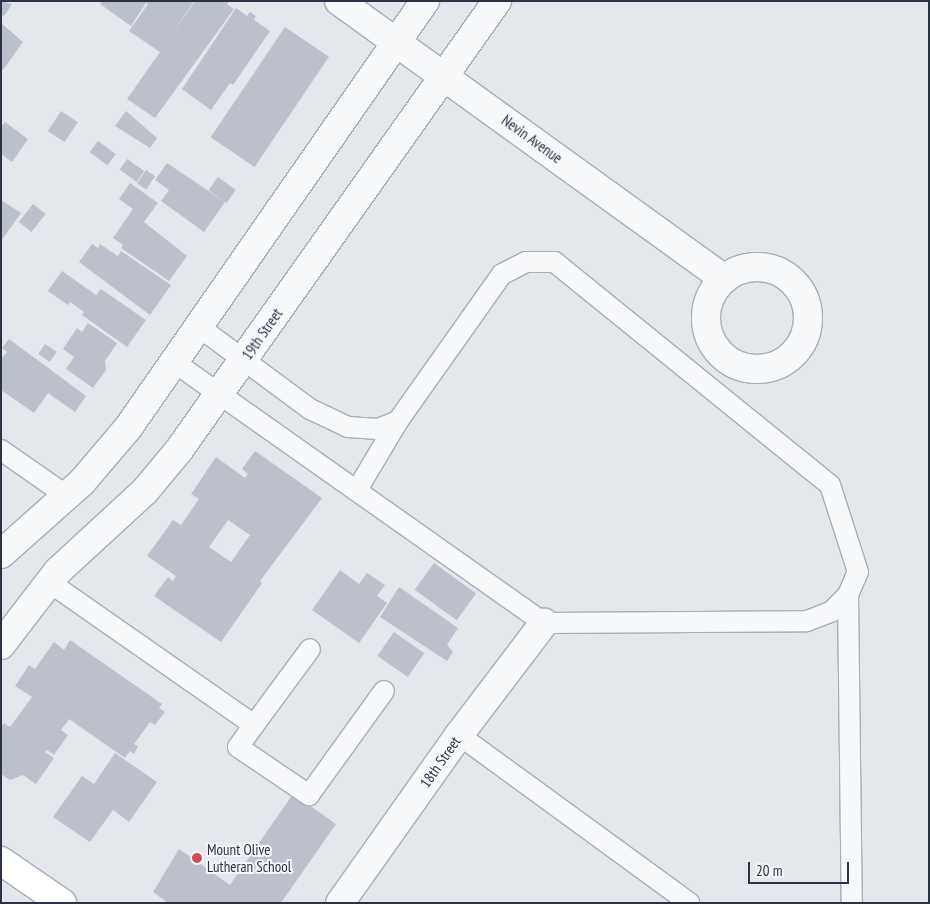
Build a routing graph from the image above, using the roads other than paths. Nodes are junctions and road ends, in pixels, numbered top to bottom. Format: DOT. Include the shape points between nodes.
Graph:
graph roads {
  1 [pos="339,1"];
  2 [pos="425,1"];
  3 [pos="497,1"];
  4 [pos="397,42"];
  5 [pos="445,76"];
  6 [pos="724,279"];
  7 [pos="198,326"];
  8 [pos="244,360"];
  9 [pos="174,362"];
  10 [pos="220,393"];
  11 [pos="398,421"];
  12 [pos="1,450"];
  13 [pos="357,490"];
  14 [pos="67,496"];
  15 [pos="1,554"];
  16 [pos="49,582"];
  17 [pos="848,595"];
  18 [pos="544,624"];
  19 [pos="1,645"];
  20 [pos="310,648"];
  21 [pos="384,690"];
  22 [pos="254,725"];
  23 [pos="459,735"];
  24 [pos="1,860"];
  25 [pos="62,903"];
  26 [pos="340,903"];
  27 [pos="689,903"];
  28 [pos="852,903"];
  1 -- 4 [label="street, Nevin Avenue"];
  2 -- 4 [label="street"];
  3 -- 5 [label="street, 19th Street"];
  4 -- 5 [label="street, Nevin Avenue"];
  4 -- 7 [label="street"];
  5 -- 6 [label="street, Nevin Avenue"];
  5 -- 8 [label="street, 19th Street"];
  7 -- 8 [label="lane"];
  7 -- 9 [label="street"];
  8 -- 10 [label="street, 19th Street"];
  8 -- 11 [label="lane" via="310,409 348,427 378,429"];
  9 -- 10 [label="lane"];
  9 -- 14 [label="street" via="128,428"];
  10 -- 13 [label="lane"];
  10 -- 16 [label="street, 19th Street" via="145,491"];
  11 -- 13 [label="lane"];
  11 -- 17 [label="lane" via="502,274 526,262 555,262 830,485 858,572"];
  12 -- 14 [label="lane"];
  13 -- 18 [label="lane"];
  14 -- 15 [label="street"];
  16 -- 19 [label="street, 19th Street"];
  16 -- 22 [label="lane"];
  17 -- 18 [label="lane" via="831,612 807,621"];
  17 -- 28 [label="lane"];
  18 -- 23 [label="street, 18th Street"];
  20 -- 22 [label="lane"];
  21 -- 22 [label="lane" via="309,796 238,747"];
  23 -- 26 [label="street, 18th Street"];
  23 -- 27 [label="lane"];
  24 -- 25 [label="main road"];
}
